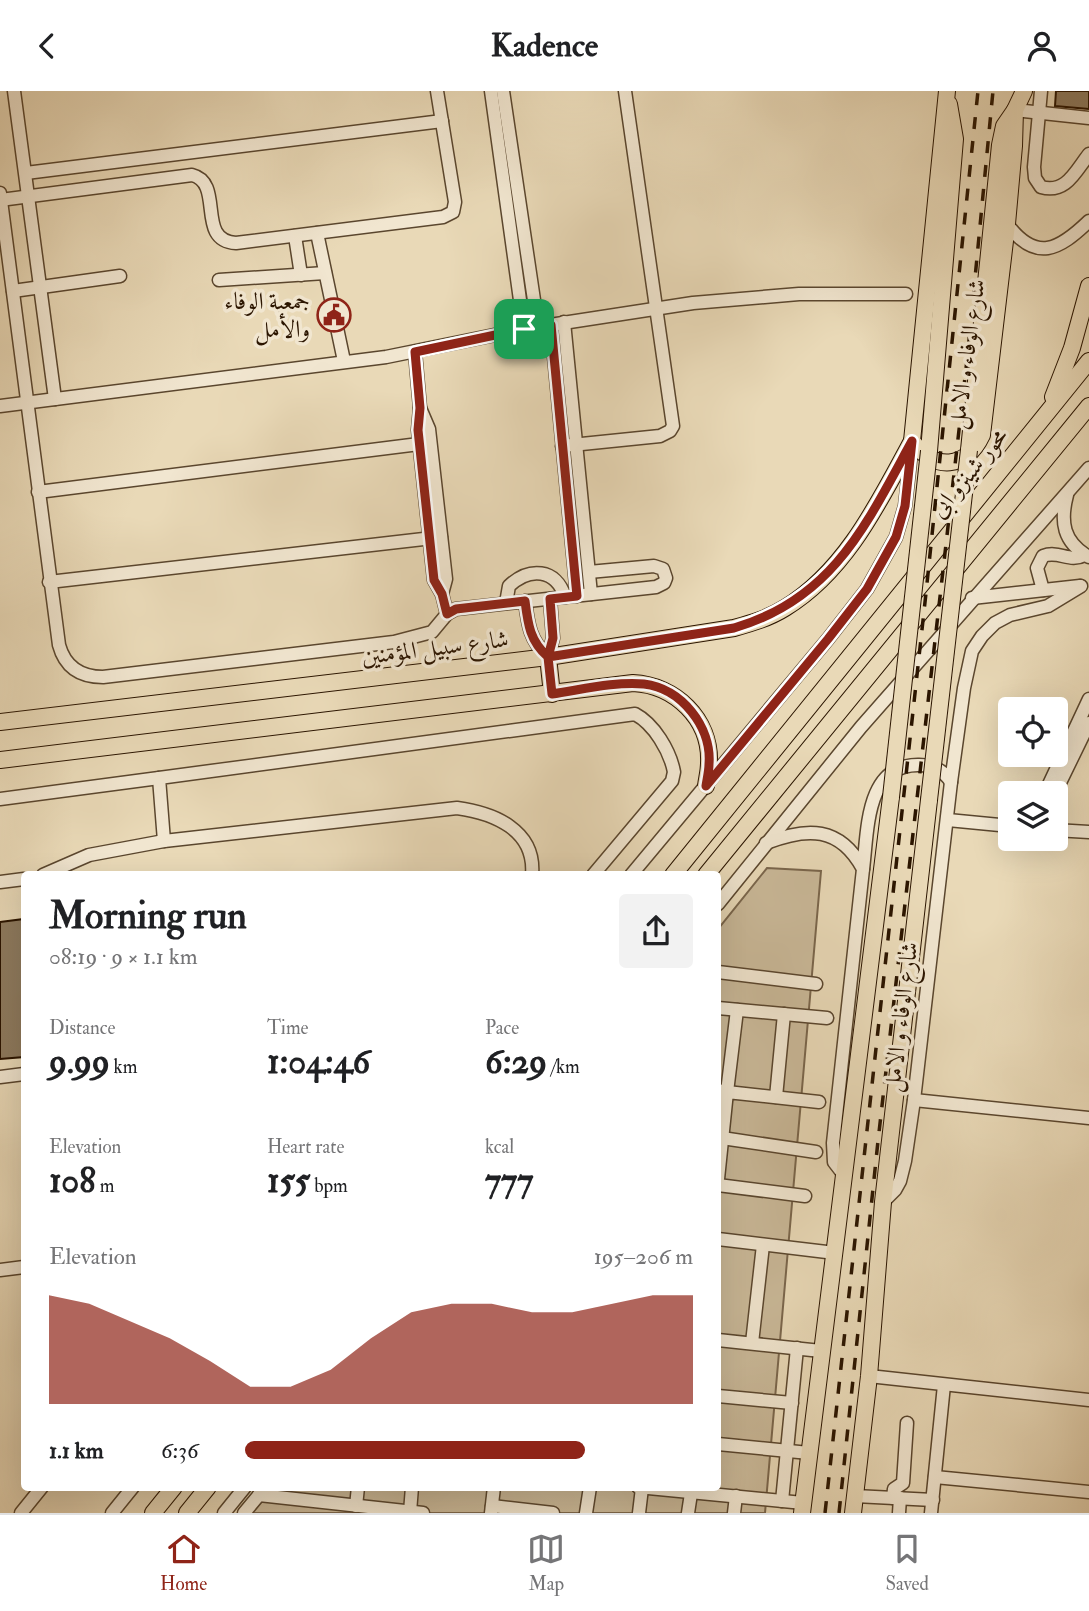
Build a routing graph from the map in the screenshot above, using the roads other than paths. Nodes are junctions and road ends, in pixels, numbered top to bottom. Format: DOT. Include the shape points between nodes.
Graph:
graph roads {
  1 [pos="14,91"];
  2 [pos="437,91"];
  3 [pos="491,91"];
  4 [pos="503,91"];
  5 [pos="625,91"];
  6 [pos="1024,91"];
  7 [pos="1041,91"];
  8 [pos="947,95"];
  9 [pos="1015,110"];
  10 [pos="1039,113"];
  11 [pos="1089,118"];
  12 [pos="442,121"];
  13 [pos="1089,154"];
  14 [pos="26,173"];
  15 [pos="30,196"];
  16 [pos="0,197"];
  17 [pos="1089,221"];
  18 [pos="1007,224"];
  19 [pos="317,233"];
  20 [pos="295,236"];
  21 [pos="4,251"];
  22 [pos="325,273"];
  23 [pos="301,275"];
  24 [pos="120,276"];
  25 [pos="219,280"];
  26 [pos="1089,286"];
  27 [pos="41,287"];
  28 [pos="13,291"];
  29 [pos="906,294"];
  30 [pos="15,305"];
  31 [pos="0,307"];
  32 [pos="657,309"];
  33 [pos="551,325"];
  34 [pos="524,329"];
  35 [pos="415,352"];
  36 [pos="344,361"];
  37 [pos="1089,361"];
  38 [pos="55,399"];
  39 [pos="27,403"];
  40 [pos="1089,406"];
  41 [pos="0,407"];
  42 [pos="420,408"];
  43 [pos="1044,417"];
  44 [pos="912,441"];
  45 [pos="577,444"];
  46 [pos="419,445"];
  47 [pos="562,446"];
  48 [pos="1089,468"];
  49 [pos="1068,491"];
  50 [pos="38,492"];
  51 [pos="435,538"];
  52 [pos="1087,556"];
  53 [pos="589,572"];
  54 [pos="49,582"];
  55 [pos="1085,586"];
  56 [pos="1043,590"];
  57 [pos="591,594"];
  58 [pos="571,596"];
  59 [pos="972,598"];
  60 [pos="550,599"];
  61 [pos="525,601"];
  62 [pos="506,603"];
  63 [pos="447,614"];
  64 [pos="548,657"];
  65 [pos="552,694"];
  66 [pos="1089,699"];
  67 [pos="0,722"];
  68 [pos="1089,723"];
  69 [pos="0,760"];
  70 [pos="159,778"];
  71 [pos="1056,781"];
  72 [pos="1057,781"];
  73 [pos="951,782"];
  74 [pos="706,786"];
  75 [pos="0,799"];
  76 [pos="948,820"];
  77 [pos="998,824"];
  78 [pos="1068,831"];
  79 [pos="1089,832"];
  80 [pos="164,841"];
  81 [pos="766,843"];
  82 [pos="863,869"];
  83 [pos="54,871"];
  84 [pos="532,871"];
  85 [pos="596,871"];
  86 [pos="634,871"];
  87 [pos="676,871"];
  88 [pos="709,871"];
  89 [pos="21,879"];
  90 [pos="0,882"];
  91 [pos="721,900"];
  92 [pos="721,972"];
  93 [pos="816,984"];
  94 [pos="721,1007"];
  95 [pos="737,1010"];
  96 [pos="784,1014"];
  97 [pos="827,1018"];
  98 [pos="21,1074"];
  99 [pos="0,1077"];
  100 [pos="722,1091"];
  101 [pos="776,1097"];
  102 [pos="914,1100"];
  103 [pos="819,1102"];
  104 [pos="1089,1118"];
  105 [pos="722,1138"];
  106 [pos="721,1148"];
  107 [pos="816,1152"];
  108 [pos="845,1175"];
  109 [pos="721,1185"];
  110 [pos="805,1196"];
  111 [pos="883,1202"];
  112 [pos="721,1239"];
  113 [pos="762,1244"];
  114 [pos="835,1253"];
  115 [pos="21,1267"];
  116 [pos="0,1270"];
  117 [pos="721,1340"];
  118 [pos="752,1343"];
  119 [pos="797,1348"];
  120 [pos="821,1351"];
  121 [pos="869,1376"];
  122 [pos="944,1385"];
  123 [pos="721,1396"];
  124 [pos="1089,1400"];
  125 [pos="792,1403"];
  126 [pos="906,1423"];
  127 [pos="721,1444"];
  128 [pos="787,1451"];
  129 [pos="808,1453"];
  130 [pos="935,1477"];
  131 [pos="39,1491"];
  132 [pos="130,1491"];
  133 [pos="171,1491"];
  134 [pos="205,1491"];
  135 [pos="242,1491"];
  136 [pos="262,1491"];
  137 [pos="356,1491"];
  138 [pos="413,1491"];
  139 [pos="494,1491"];
  140 [pos="589,1491"];
  141 [pos="640,1491"];
  142 [pos="691,1491"];
  143 [pos="698,1491"];
  144 [pos="1089,1492"];
  145 [pos="736,1496"];
  146 [pos="855,1496"];
  147 [pos="897,1498"];
  148 [pos="296,1499"];
  149 [pos="782,1501"];
  150 [pos="932,1506"];
  151 [pos="348,1508"];
  152 [pos="803,1508"];
  153 [pos="492,1510"];
  154 [pos="389,1511"];
  155 [pos="416,1512"];
  156 [pos="21,1513"];
  157 [pos="112,1513"];
  158 [pos="153,1513"];
  159 [pos="187,1513"];
  160 [pos="225,1513"];
  161 [pos="244,1513"];
  162 [pos="295,1513"];
  163 [pos="553,1513"];
  164 [pos="586,1513"];
  165 [pos="639,1513"];
  166 [pos="688,1513"];
  167 [pos="734,1513"];
  168 [pos="853,1513"];
  169 [pos="899,1513"];
  1 -- 14 [label="street"];
  2 -- 12 [label="street"];
  3 -- 34 [label="street"];
  4 -- 33 [label="street"];
  5 -- 32 [label="street"];
  6 -- 9 [label="main road, شارع الوفاء و الامل"];
  7 -- 10 [label="street"];
  8 -- 44 [label="main road, شارع الوفاء و الامل"];
  8 -- 108 [label="main road, bridge" via="955,139 929,451"];
  9 -- 10 [label="street"];
  9 -- 18 [label="main road, شارع الوفاء و الامل"];
  9 -- 111 [label="main road, bridge" via="1004,126 1000,145"];
  10 -- 11 [label="street"];
  10 -- 13 [label="street" via="1034,167 1041,187 1063,186"];
  12 -- 14 [label="street"];
  12 -- 19 [label="street" via="453,212"];
  14 -- 15 [label="street"];
  15 -- 16 [label="street"];
  15 -- 20 [label="street" via="192,175 205,183 214,228 222,240 236,243"];
  15 -- 27 [label="street"];
  16 -- 21 [label="street"];
  17 -- 18 [label="street" via="1069,240 1047,249 1023,242"];
  18 -- 44 [label="main road, شارع الوفاء و الامل" via="982,435 964,459 948,463 933,460"];
  19 -- 20 [label="street"];
  19 -- 22 [label="street"];
  20 -- 23 [label="street"];
  21 -- 28 [label="street"];
  22 -- 23 [label="street"];
  22 -- 36 [label="street"];
  23 -- 25 [label="street"];
  24 -- 27 [label="street"];
  26 -- 43 [label="main road" via="1072,348"];
  27 -- 28 [label="street"];
  27 -- 38 [label="street"];
  28 -- 30 [label="street"];
  29 -- 32 [label="street" via="799,294"];
  30 -- 31 [label="street"];
  30 -- 39 [label="street"];
  32 -- 33 [label="street"];
  32 -- 45 [label="street" via="673,426 660,436"];
  33 -- 34 [label="street"];
  33 -- 45 [label="street"];
  33 -- 47 [label="street"];
  34 -- 35 [label="street"];
  35 -- 36 [label="street"];
  35 -- 42 [label="street"];
  36 -- 38 [label="street"];
  37 -- 43 [label="main road, محور شينزو ابى"];
  38 -- 39 [label="street"];
  39 -- 41 [label="street"];
  39 -- 50 [label="street"];
  40 -- 88 [label="main road, محور شينزو ابى"];
  42 -- 46 [label="street"];
  42 -- 51 [label="street" via="429,429"];
  43 -- 87 [label="main road, محور شينزو ابى"];
  44 -- 64 [label="main road, شارع سبيل المؤمنين" via="859,534 827,573 783,610 734,628"];
  44 -- 74 [label="street" via="905,506 896,537 867,589"];
  45 -- 47 [label="street"];
  45 -- 53 [label="street"];
  46 -- 50 [label="street"];
  46 -- 51 [label="street"];
  47 -- 58 [label="street"];
  48 -- 49 [label="street"];
  49 -- 52 [label="street" via="1065,528 1072,543"];
  49 -- 59 [label="street"];
  50 -- 54 [label="street"];
  51 -- 54 [label="street"];
  51 -- 63 [label="street" via="434,580"];
  52 -- 56 [label="street" via="1044,556 1037,568"];
  53 -- 57 [label="street"];
  53 -- 57 [label="street" via="654,566 663,569 666,578 661,586"];
  54 -- 63 [label="street" via="61,655 74,670 93,677 394,642 432,632"];
  55 -- 56 [label="street"];
  55 -- 73 [label="street, شارع الوفاء و الامل" via="1048,606 1010,615 982,636 967,669"];
  56 -- 59 [label="street"];
  57 -- 58 [label="street"];
  58 -- 60 [label="street"];
  58 -- 62 [label="street" via="557,580 532,574 509,586"];
  59 -- 81 [label="street"];
  60 -- 61 [label="street"];
  60 -- 64 [label="street" via="553,638"];
  61 -- 62 [label="street"];
  61 -- 64 [label="street" via="530,633"];
  62 -- 63 [label="street"];
  64 -- 65 [label="main road"];
  64 -- 67 [label="main road, شارع سبيل المؤمنين"];
  65 -- 69 [label="main road"];
  65 -- 74 [label="main road" via="633,683 673,694 694,715 705,738"];
  66 -- 71 [label="street"];
  68 -- 72 [label="street"];
  70 -- 75 [label="street"];
  70 -- 80 [label="street"];
  70 -- 85 [label="street" via="635,714 660,740 674,772 672,781"];
  73 -- 76 [label="street, شارع الوفاء و الامل"];
  73 -- 82 [label="street" via="939,769 917,765 887,776 871,804"];
  74 -- 86 [label="street"];
  76 -- 77 [label="street"];
  76 -- 102 [label="street, شارع الوفاء و الامل"];
  78 -- 79 [label="street"];
  80 -- 83 [label="street" via="89,855"];
  80 -- 84 [label="street" via="457,808 495,816 510,826 530,853"];
  81 -- 82 [label="street" via="798,832 827,835 851,850"];
  81 -- 91 [label="street"];
  82 -- 108 [label="street" via="833,1143 834,1162"];
  89 -- 90 [label="street"];
  92 -- 93 [label="street"];
  94 -- 95 [label="street"];
  95 -- 96 [label="street"];
  95 -- 100 [label="street"];
  96 -- 97 [label="street"];
  96 -- 101 [label="street"];
  98 -- 99 [label="street"];
  100 -- 101 [label="street"];
  100 -- 105 [label="street"];
  101 -- 103 [label="street"];
  102 -- 104 [label="street"];
  102 -- 111 [label="street, شارع الوفاء و الامل" via="900,1181"];
  105 -- 106 [label="street"];
  105 -- 107 [label="street"];
  108 -- 114 [label="main road"];
  109 -- 110 [label="street"];
  111 -- 121 [label="main road, شارع الوفاء و الامل"];
  112 -- 113 [label="street"];
  113 -- 114 [label="street"];
  113 -- 118 [label="street"];
  114 -- 120 [label="main road"];
  115 -- 116 [label="street"];
  117 -- 118 [label="street"];
  118 -- 119 [label="street"];
  119 -- 120 [label="street"];
  119 -- 125 [label="street"];
  120 -- 129 [label="main road"];
  121 -- 122 [label="street"];
  121 -- 146 [label="main road, شارع الوفاء و الامل"];
  122 -- 124 [label="street"];
  122 -- 130 [label="street"];
  123 -- 125 [label="street"];
  125 -- 128 [label="street"];
  126 -- 147 [label="street" via="903,1483 894,1489"];
  127 -- 128 [label="street"];
  128 -- 129 [label="street"];
  128 -- 149 [label="street"];
  129 -- 152 [label="main road"];
  130 -- 144 [label="street"];
  130 -- 150 [label="street"];
  131 -- 156 [label="street"];
  132 -- 157 [label="street"];
  133 -- 158 [label="main road"];
  134 -- 159 [label="main road"];
  135 -- 160 [label="street"];
  136 -- 148 [label="street"];
  136 -- 161 [label="street"];
  137 -- 151 [label="street"];
  138 -- 155 [label="street"];
  139 -- 153 [label="street"];
  140 -- 164 [label="street"];
  141 -- 165 [label="street"];
  142 -- 166 [label="street"];
  143 -- 145 [label="street"];
  145 -- 149 [label="street"];
  145 -- 167 [label="street"];
  146 -- 147 [label="street"];
  146 -- 168 [label="main road, شارع الوفاء و الامل"];
  147 -- 150 [label="street"];
  147 -- 169 [label="street"];
  148 -- 151 [label="street"];
  148 -- 162 [label="street"];
  149 -- 152 [label="street"];
  151 -- 154 [label="street"];
  153 -- 163 [label="street"];
  154 -- 155 [label="street"];
}
